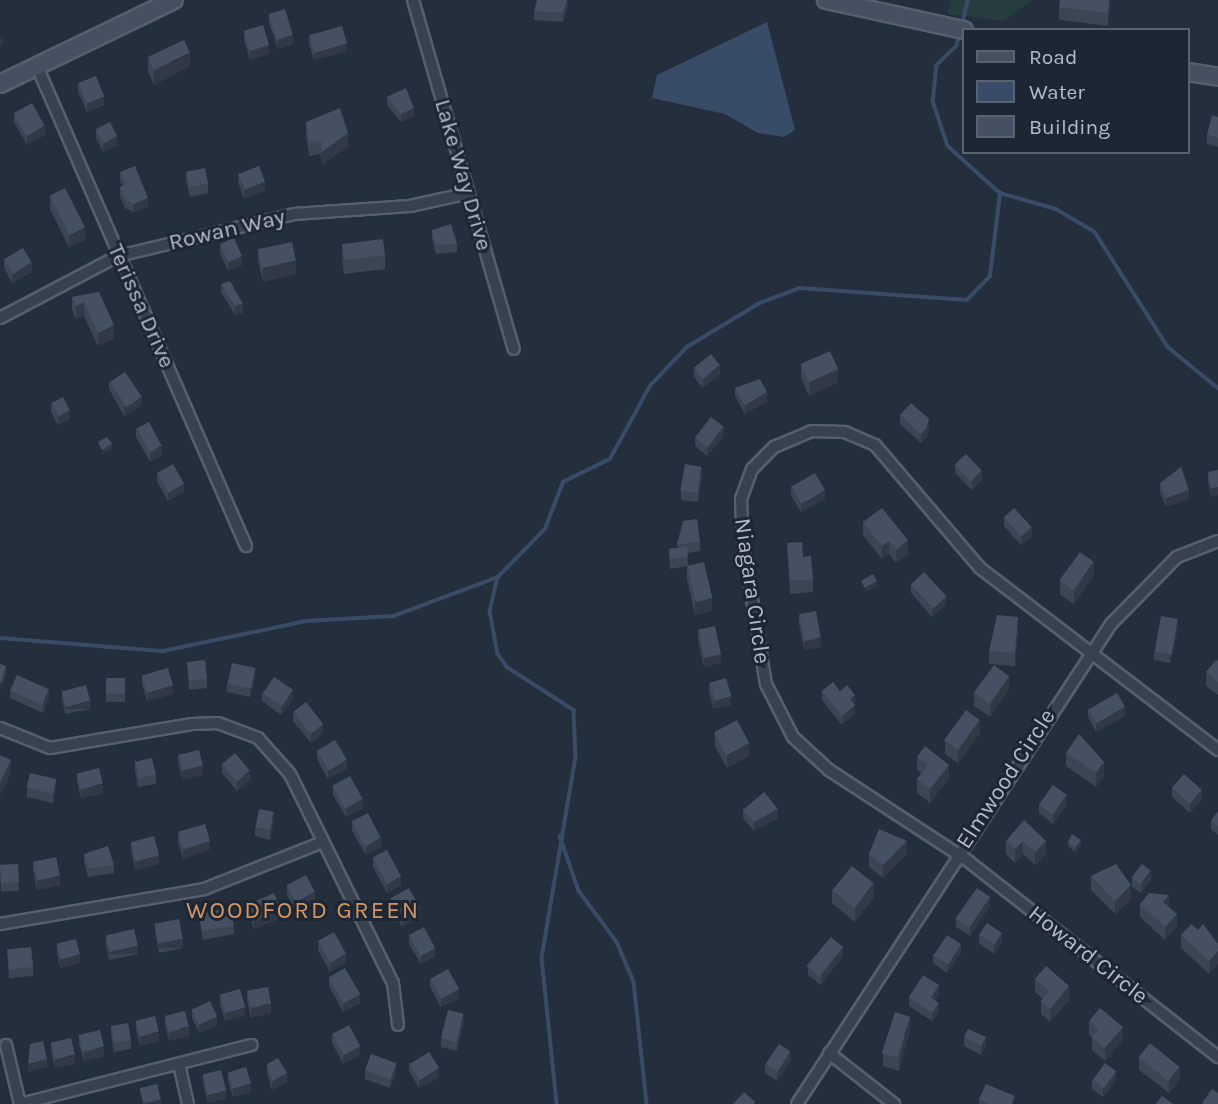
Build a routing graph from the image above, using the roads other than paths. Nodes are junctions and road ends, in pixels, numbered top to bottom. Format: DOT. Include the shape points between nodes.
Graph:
graph roads {
  1 [pos="174,0"];
  2 [pos="413,0"];
  3 [pos="826,0"];
  4 [pos="962,30"];
  5 [pos="36,64"];
  6 [pos="1190,72"];
  7 [pos="1218,77"];
  8 [pos="0,84"];
  9 [pos="469,193"];
  10 [pos="118,256"];
  11 [pos="0,318"];
  12 [pos="514,349"];
  13 [pos="1218,541"];
  14 [pos="247,546"];
  15 [pos="1092,651"];
  16 [pos="0,728"];
  17 [pos="1218,750"];
  18 [pos="323,842"];
  19 [pos="957,854"];
  20 [pos="0,924"];
  21 [pos="398,1025"];
  22 [pos="5,1045"];
  23 [pos="252,1045"];
  24 [pos="829,1054"];
  25 [pos="1218,1057"];
  26 [pos="180,1065"];
  27 [pos="20,1104"];
  28 [pos="188,1104"];
  29 [pos="797,1104"];
  30 [pos="894,1104"];
  1 -- 5 [label="street"];
  2 -- 9 [label="street, Lake Way Drive"];
  3 -- 4 [label="street"];
  5 -- 8 [label="street"];
  5 -- 10 [label="street, Terissa Drive"];
  6 -- 7 [label="street"];
  9 -- 10 [label="street, Rowan Way" via="410,206 294,214"];
  9 -- 12 [label="street, Lake Way Drive"];
  10 -- 11 [label="street, Rowan Way"];
  10 -- 14 [label="street, Terissa Drive"];
  13 -- 15 [label="street, Elmwood Circle" via="1185,552 1153,576"];
  15 -- 17 [label="street, Niagara Circle"];
  15 -- 19 [label="street, Elmwood Circle"];
  15 -- 19 [label="street, Niagara Circle" via="980,568 889,457 861,437 835,430 803,433 774,447 752,469 741,499 743,544 760,659 781,719 829,770"];
  16 -- 18 [label="street" via="33,744 67,748 192,724 236,727 283,762"];
  18 -- 20 [label="street" via="204,889"];
  18 -- 21 [label="street" via="393,983"];
  19 -- 24 [label="street, Elmwood Circle"];
  19 -- 25 [label="street, Howard Circle"];
  22 -- 27 [label="street"];
  23 -- 26 [label="street"];
  24 -- 29 [label="street, Elmwood Circle"];
  24 -- 30 [label="street"];
  26 -- 27 [label="street"];
  26 -- 28 [label="street"];
}
